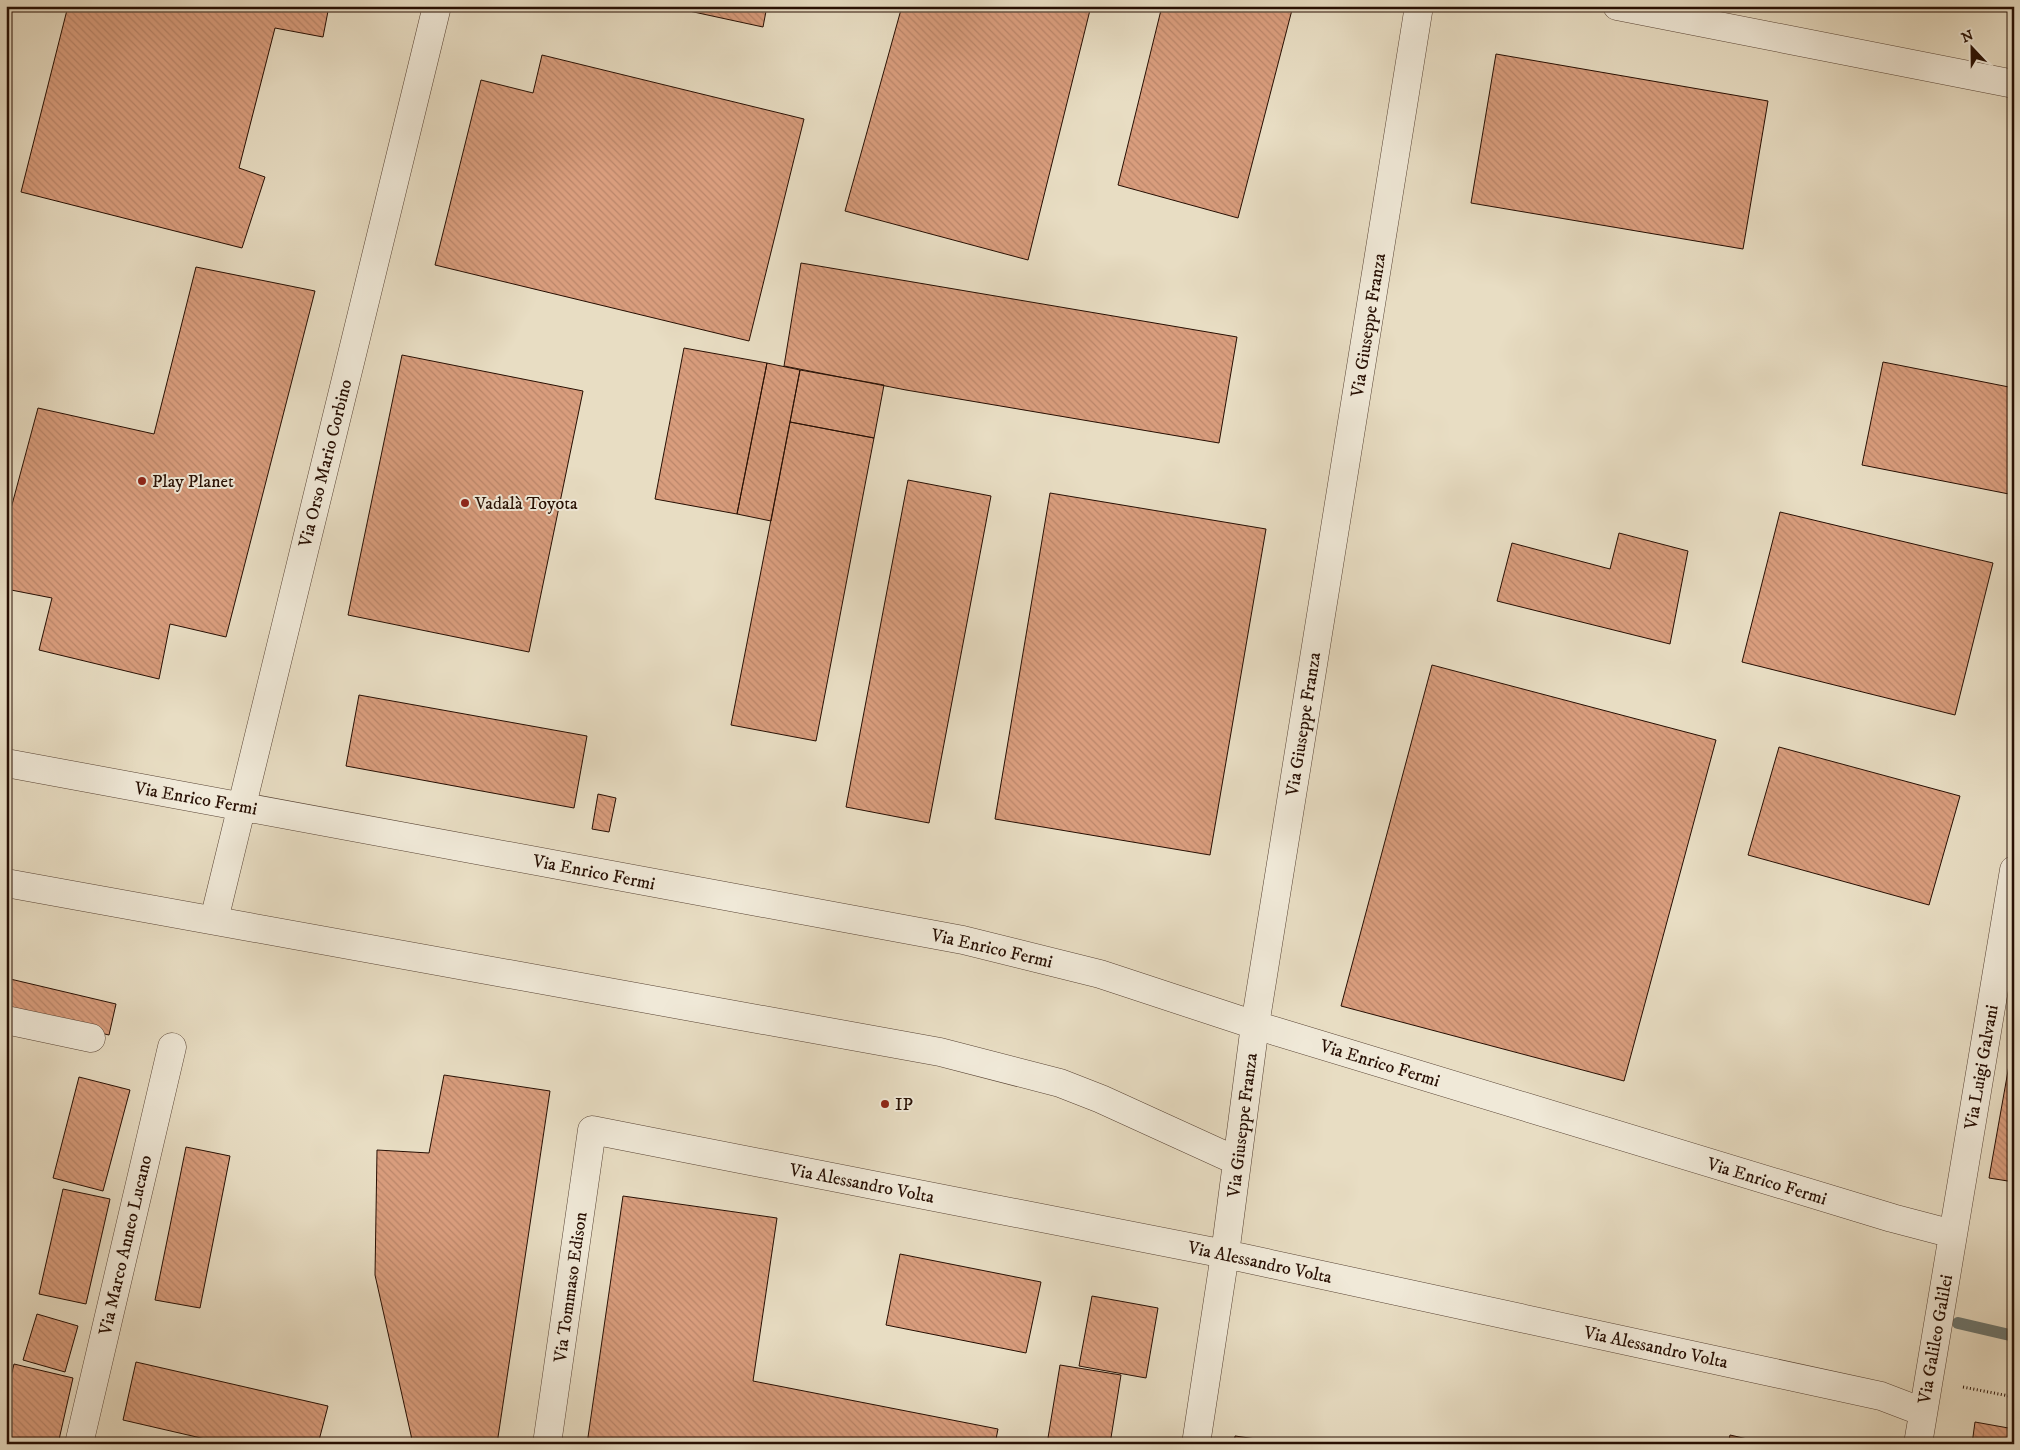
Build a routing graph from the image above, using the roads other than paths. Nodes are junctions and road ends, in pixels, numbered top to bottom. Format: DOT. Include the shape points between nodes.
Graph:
graph roads {
  1 [pos="437,6"];
  2 [pos="1419,6"];
  3 [pos="1617,6"];
  4 [pos="2014,84"];
  5 [pos="6,762"];
  6 [pos="241,806"];
  7 [pos="2014,870"];
  8 [pos="6,882"];
  9 [pos="214,920"];
  10 [pos="6,1020"];
  11 [pos="1255,1026"];
  12 [pos="91,1038"];
  13 [pos="172,1046"];
  14 [pos="592,1130"];
  15 [pos="1237,1161"];
  16 [pos="1953,1234"];
  17 [pos="1225,1254"];
  18 [pos="1923,1412"];
  19 [pos="82,1443"];
  20 [pos="547,1444"];
  21 [pos="1196,1444"];
  22 [pos="1918,1444"];
  1 -- 6 [label="street, Via Orso Mario Corbino"];
  2 -- 11 [label="street, Via Giuseppe Franza"];
  3 -- 4 [label="street"];
  5 -- 6 [label="street, Via Enrico Fermi"];
  6 -- 9 [label="street, Via Orso Mario Corbino"];
  6 -- 11 [label="street, Via Enrico Fermi" via="963,940 1100,974"];
  7 -- 16 [label="street, Via Luigi Galvani"];
  8 -- 9 [label="street"];
  9 -- 15 [label="street" via="940,1052 1060,1083"];
  10 -- 12 [label="street"];
  11 -- 15 [label="street, Via Giuseppe Franza"];
  11 -- 16 [label="street, Via Enrico Fermi"];
  13 -- 19 [label="street, Via Marco Anneo Lucano"];
  14 -- 17 [label="street, Via Alessandro Volta"];
  14 -- 20 [label="street, Via Tommaso Edison"];
  15 -- 17 [label="street, Via Giuseppe Franza"];
  16 -- 18 [label="street, Via Galileo Galilei"];
  17 -- 18 [label="street, Via Alessandro Volta" via="1881,1396"];
  17 -- 21 [label="street, Via Giuseppe Franza"];
  18 -- 22 [label="street, Via Galileo Galilei"];
}
